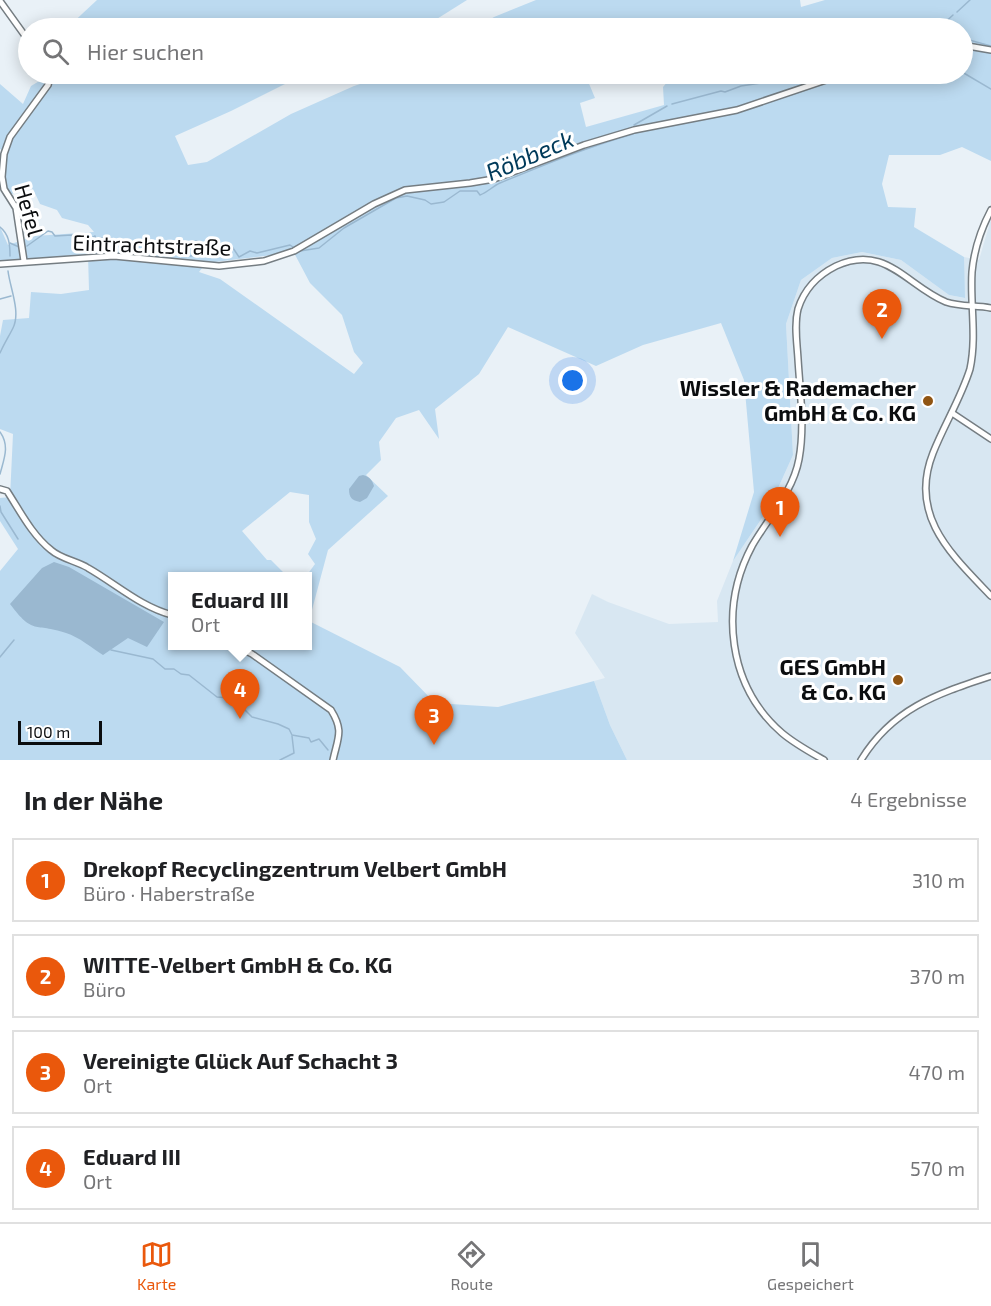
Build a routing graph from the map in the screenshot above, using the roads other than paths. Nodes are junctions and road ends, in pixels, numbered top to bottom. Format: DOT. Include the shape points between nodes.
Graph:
graph roads {
  1 [pos="0,1"];
  2 [pos="18,26"];
  3 [pos="973,47"];
  4 [pos="991,50"];
  5 [pos="48,84"];
  6 [pos="814,84"];
  7 [pos="991,210"];
  8 [pos="24,261"];
  9 [pos="2,263"];
  10 [pos="973,307"];
  11 [pos="991,308"];
  12 [pos="952,413"];
  13 [pos="991,439"];
  14 [pos="0,489"];
  15 [pos="991,596"];
  16 [pos="168,614"];
  17 [pos="245,650"];
  18 [pos="991,677"];
  19 [pos="333,760"];
  20 [pos="824,760"];
  21 [pos="861,760"];
  1 -- 2 [label="street"];
  3 -- 4 [label="street"];
  5 -- 8 [label="street, Hefel" via="10,137 4,154 4,189 16,208"];
  6 -- 8 [label="street, Eintrachtstraße" via="737,110 594,142 487,181 405,190 294,251 264,261 219,266 114,256"];
  7 -- 10 [label="street" via="976,249"];
  8 -- 9 [label="street, Eintrachtstraße"];
  10 -- 11 [label="street"];
  10 -- 12 [label="street" via="973,354"];
  10 -- 20 [label="street" via="947,302 885,263 865,260 850,261 826,271 809,286 799,308 799,462 789,487 751,548 735,587 731,620 736,657 756,703 782,732"];
  12 -- 13 [label="street"];
  12 -- 15 [label="street" via="929,469 930,512 943,544"];
  14 -- 16 [label="street" via="7,491 52,552 87,567"];
  17 -- 19 [label="street" via="331,710 340,734"];
  18 -- 21 [label="street" via="936,695 907,711 881,733"];
}
